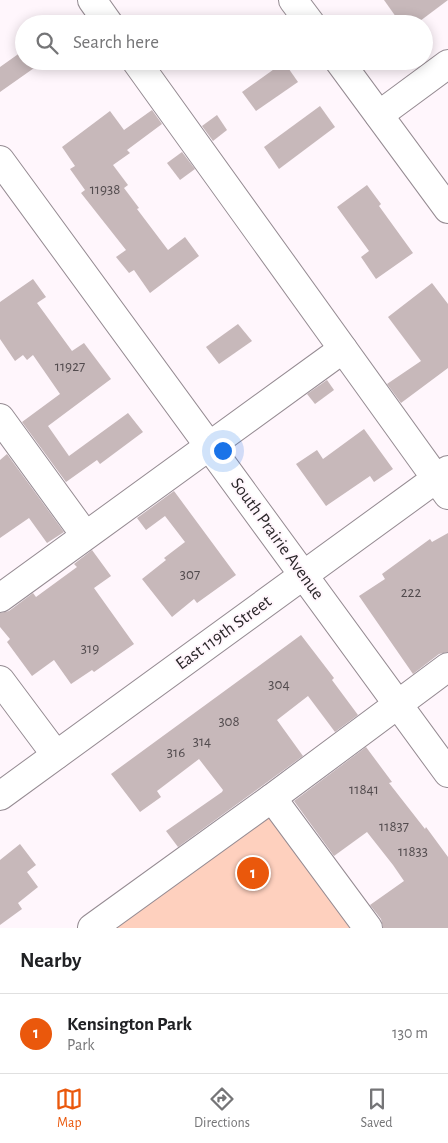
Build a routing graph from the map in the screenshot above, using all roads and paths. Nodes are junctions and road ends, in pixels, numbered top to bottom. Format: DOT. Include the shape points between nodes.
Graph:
graph roads {
  1 [pos="92,0"];
  2 [pos="293,0"];
  3 [pos="103,15"];
  4 [pos="304,15"];
  5 [pos="448,64"];
  6 [pos="142,70"];
  7 [pos="346,70"];
  8 [pos="378,115"];
  9 [pos="0,160"];
  10 [pos="448,209"];
  11 [pos="343,348"];
  12 [pos="0,418"];
  13 [pos="209,446"];
  14 [pos="444,481"];
  15 [pos="86,535"];
  16 [pos="304,575"];
  17 [pos="0,598"];
  18 [pos="448,668"];
  19 [pos="0,680"];
  20 [pos="398,704"];
  21 [pos="56,756"];
  22 [pos="448,773"];
  23 [pos="0,796"];
  24 [pos="272,798"];
  25 [pos="92,928"];
  26 [pos="368,928"];
  1 -- 3 [label="street"];
  2 -- 4 [label="street"];
  5 -- 8 [label="street"];
  6 -- 11 [label="street"];
  7 -- 8 [label="street"];
  8 -- 10 [label="street"];
  9 -- 13 [label="street, South Prairie Avenue"];
  11 -- 13 [label="street"];
  11 -- 14 [label="street"];
  12 -- 15 [label="street"];
  13 -- 15 [label="street"];
  13 -- 16 [label="street, South Prairie Avenue"];
  14 -- 16 [label="street, East 119th Street"];
  15 -- 17 [label="street"];
  16 -- 20 [label="street, South Prairie Avenue"];
  16 -- 21 [label="street, East 119th Street"];
  18 -- 20 [label="street"];
  19 -- 21 [label="street"];
  20 -- 22 [label="street, South Prairie Avenue"];
  20 -- 24 [label="street"];
  21 -- 23 [label="street, East 119th Street"];
  24 -- 25 [label="street"];
  24 -- 26 [label="street"];
}
